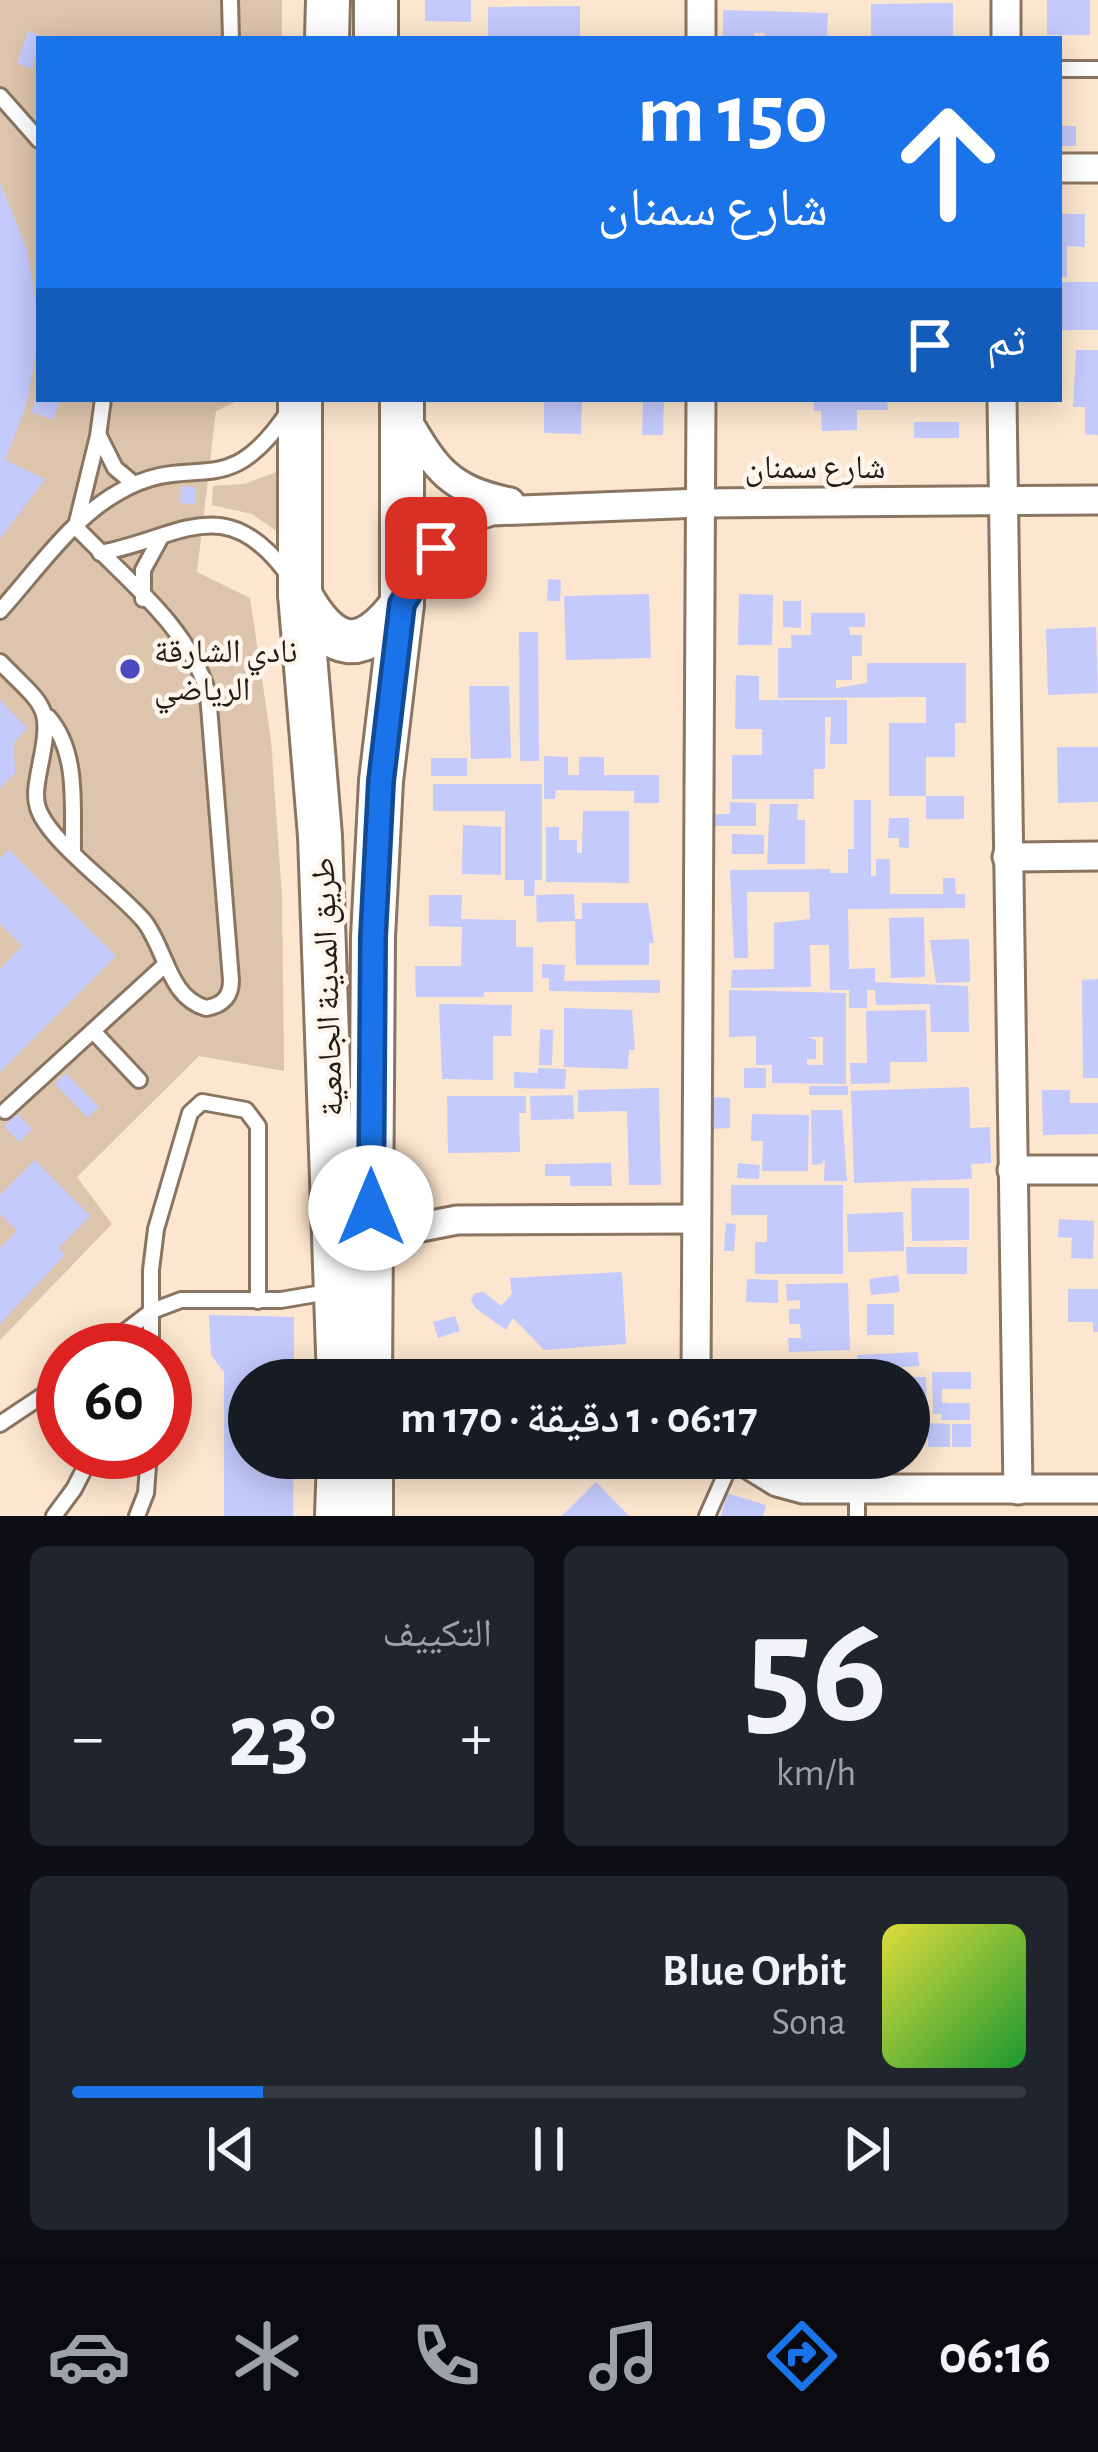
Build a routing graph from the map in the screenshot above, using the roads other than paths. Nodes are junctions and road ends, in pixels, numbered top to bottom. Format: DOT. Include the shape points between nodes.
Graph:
graph roads {
  1 [pos="230,0"];
  2 [pos="328,0"];
  3 [pos="376,0"];
  4 [pos="701,0"];
  5 [pos="1006,0"];
  6 [pos="231,36"];
  7 [pos="327,36"];
  8 [pos="376,36"];
  9 [pos="701,36"];
  10 [pos="1006,36"];
  11 [pos="1062,68"];
  12 [pos="1098,69"];
  13 [pos="0,96"];
  14 [pos="36,137"];
  15 [pos="1062,168"];
  16 [pos="1098,168"];
  17 [pos="103,402"];
  18 [pos="297,402"];
  19 [pos="299,402"];
  20 [pos="701,402"];
  21 [pos="1002,402"];
  22 [pos="400,404"];
  23 [pos="98,436"];
  24 [pos="134,484"];
  25 [pos="1001,500"];
  26 [pos="1098,500"];
  27 [pos="701,503"];
  28 [pos="532,507"];
  29 [pos="76,527"];
  30 [pos="165,532"];
  31 [pos="100,553"];
  32 [pos="300,594"];
  33 [pos="143,598"];
  34 [pos="402,604"];
  35 [pos="0,611"];
  36 [pos="0,662"];
  37 [pos="48,717"];
  38 [pos="73,850"];
  39 [pos="1098,856"];
  40 [pos="1007,857"];
  41 [pos="166,964"];
  42 [pos="93,1030"];
  43 [pos="139,1080"];
  44 [pos="5,1111"];
  45 [pos="1012,1170"];
  46 [pos="1098,1170"];
  47 [pos="695,1219"];
  48 [pos="370,1253"];
  49 [pos="339,1290"];
  50 [pos="258,1301"];
  51 [pos="152,1311"];
  52 [pos="136,1323"];
  53 [pos="152,1323"];
  54 [pos="339,1359"];
  55 [pos="370,1359"];
  56 [pos="696,1359"];
  57 [pos="36,1400"];
  58 [pos="0,1424"];
  59 [pos="79,1479"];
  60 [pos="147,1479"];
  61 [pos="346,1479"];
  62 [pos="360,1479"];
  63 [pos="365,1479"];
  64 [pos="726,1479"];
  65 [pos="772,1479"];
  66 [pos="1098,1489"];
  67 [pos="1018,1490"];
  68 [pos="857,1503"];
  69 [pos="328,1514"];
  70 [pos="54,1516"];
  71 [pos="137,1516"];
  72 [pos="371,1516"];
  73 [pos="388,1516"];
  74 [pos="707,1516"];
  1 -- 6 [label="lane"];
  2 -- 7 [label="main road"];
  3 -- 8 [label="main road"];
  4 -- 9 [label="street"];
  5 -- 10 [label="street"];
  11 -- 12 [label="lane"];
  13 -- 14 [label="lane"];
  15 -- 16 [label="street"];
  17 -- 23 [label="lane"];
  18 -- 24 [label="lane" via="248,460"];
  19 -- 32 [label="main road, طريق المدينة الجامعية"];
  20 -- 27 [label="street"];
  21 -- 25 [label="street"];
  22 -- 28 [label="street, شارع سمنان" via="448,478 478,496"];
  22 -- 34 [label="main road, طريق المدينة الجامعية"];
  23 -- 24 [label="lane"];
  23 -- 29 [label="lane"];
  24 -- 29 [label="lane"];
  25 -- 26 [label="street, شارع سمنان"];
  25 -- 27 [label="street, شارع سمنان"];
  25 -- 40 [label="street"];
  27 -- 28 [label="street, شارع سمنان"];
  27 -- 47 [label="street"];
  28 -- 34 [label="street, شارع سمنان" via="459,523"];
  29 -- 31 [label="lane"];
  29 -- 35 [label="lane"];
  30 -- 31 [label="lane"];
  30 -- 32 [label="lane" via="203,524 242,533 274,556"];
  30 -- 33 [label="lane" via="143,570"];
  31 -- 33 [label="lane"];
  32 -- 34 [label="main road" via="325,634 353,642 380,632"];
  32 -- 49 [label="main road, طريق المدينة الجامعية" via="320,836"];
  33 -- 41 [label="lane" via="187,646 208,694 228,997 198,1006"];
  34 -- 48 [label="main road, طريق المدينة الجامعية" via="373,937"];
  36 -- 37 [label="lane"];
  37 -- 38 [label="lane" via="68,754"];
  37 -- 38 [label="lane" via="35,800"];
  38 -- 41 [label="lane" via="144,922"];
  39 -- 40 [label="street"];
  40 -- 45 [label="street"];
  41 -- 42 [label="lane"];
  42 -- 43 [label="lane"];
  42 -- 44 [label="lane"];
  45 -- 46 [label="street"];
  45 -- 67 [label="street"];
  47 -- 48 [label="street" via="457,1220 411,1229"];
  47 -- 56 [label="street"];
  48 -- 55 [label="main road, طريق المدينة الجامعية"];
  49 -- 50 [label="lane"];
  49 -- 54 [label="main road, طريق المدينة الجامعية"];
  50 -- 51 [label="lane" via="197,1298"];
  50 -- 51 [label="lane" via="258,1126 246,1110 202,1102 190,1113 160,1208"];
  51 -- 52 [label="lane"];
  51 -- 53 [label="lane"];
  57 -- 58 [label="lane"];
  59 -- 70 [label="lane"];
  60 -- 71 [label="lane"];
  61 -- 69 [label="main road"];
  62 -- 72 [label="main road"];
  63 -- 73 [label="main road"];
  64 -- 74 [label="lane"];
  65 -- 68 [label="street"];
  66 -- 67 [label="street"];
  67 -- 68 [label="street"];
}
